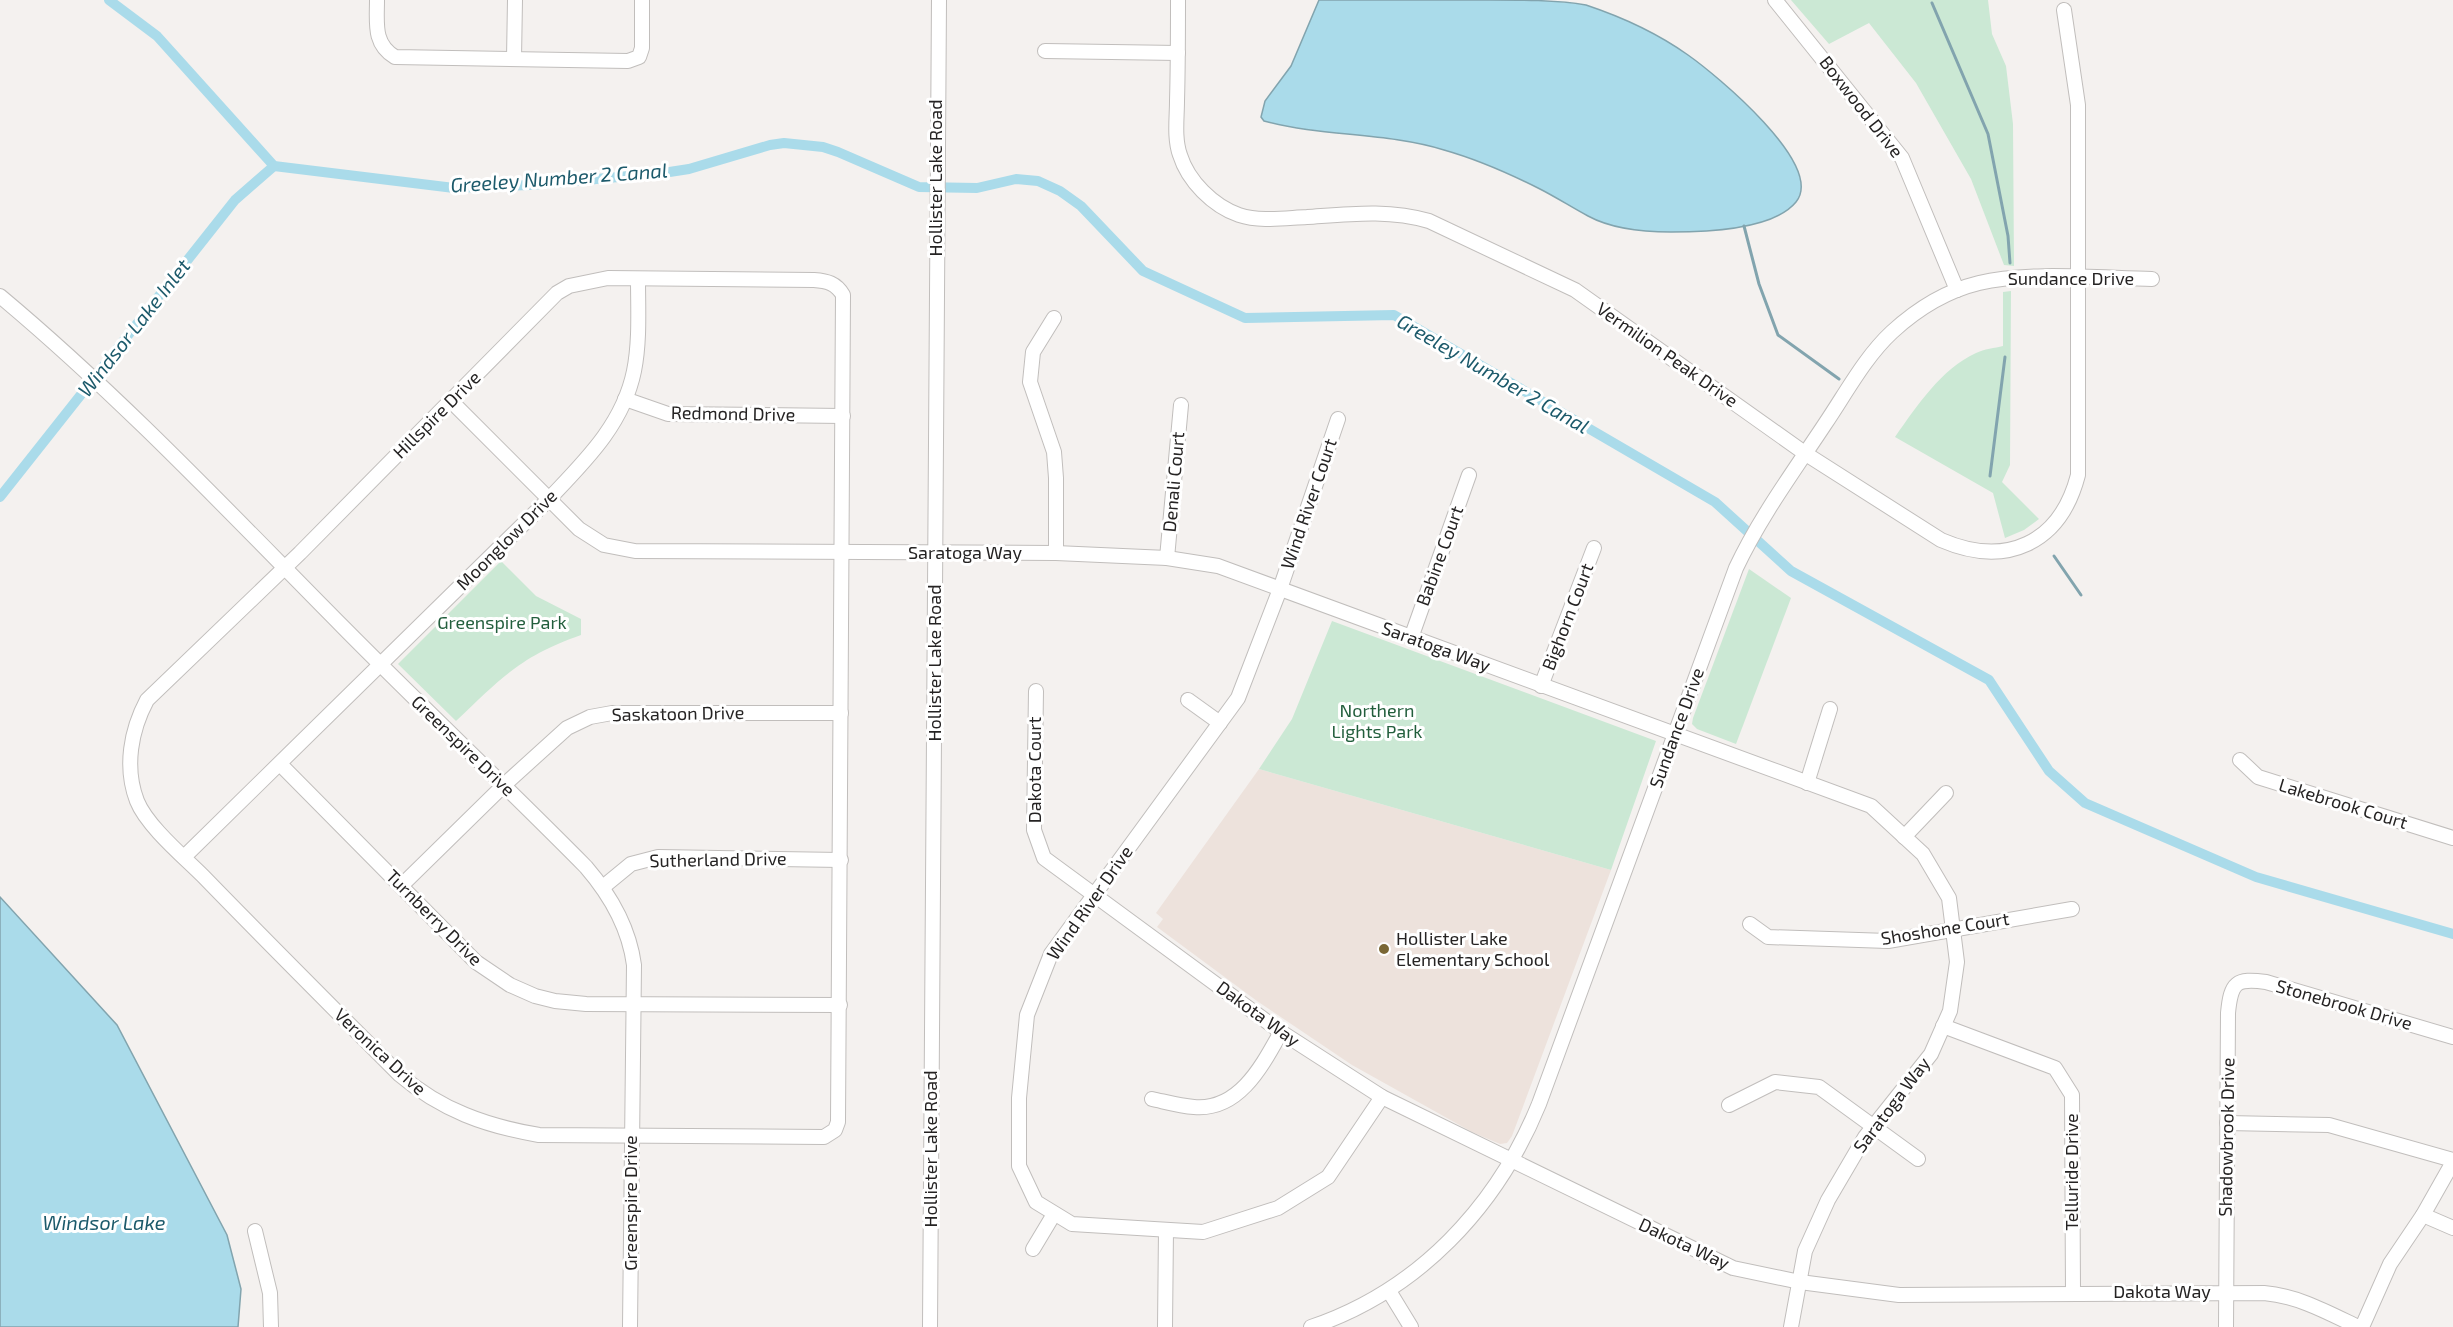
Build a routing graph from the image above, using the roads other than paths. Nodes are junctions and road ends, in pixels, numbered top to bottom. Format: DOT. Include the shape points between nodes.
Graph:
graph roads {
  1 [pos="377,0"];
  2 [pos="515,0"];
  3 [pos="642,0"];
  4 [pos="939,0"];
  5 [pos="1178,0"];
  6 [pos="1775,0"];
  7 [pos="2064,10"];
  8 [pos="1045,51"];
  9 [pos="1178,53"];
  10 [pos="514,58"];
  11 [pos="2077,278"];
  12 [pos="638,279"];
  13 [pos="2152,279"];
  14 [pos="1957,290"];
  15 [pos="0,296"];
  16 [pos="1054,318"];
  17 [pos="625,399"];
  18 [pos="451,401"];
  19 [pos="1181,405"];
  20 [pos="843,416"];
  21 [pos="1338,419"];
  22 [pos="1806,454"];
  23 [pos="1469,475"];
  24 [pos="548,500"];
  25 [pos="1594,548"];
  26 [pos="843,552"];
  27 [pos="936,553"];
  28 [pos="1056,553"];
  29 [pos="1167,558"];
  30 [pos="285,566"];
  31 [pos="1280,589"];
  32 [pos="1411,638"];
  33 [pos="381,665"];
  34 [pos="1541,686"];
  35 [pos="1036,691"];
  36 [pos="1188,700"];
  37 [pos="1830,709"];
  38 [pos="841,713"];
  39 [pos="1220,723"];
  40 [pos="1674,735"];
  41 [pos="131,747"];
  42 [pos="2240,760"];
  43 [pos="280,764"];
  44 [pos="1807,783"];
  45 [pos="504,785"];
  46 [pos="1946,793"];
  47 [pos="1904,837"];
  48 [pos="2453,838"];
  49 [pos="184,857"];
  50 [pos="841,860"];
  51 [pos="402,885"];
  52 [pos="603,887"];
  53 [pos="1094,895"];
  54 [pos="2072,909"];
  55 [pos="1750,924"];
  56 [pos="1953,928"];
  57 [pos="2236,984"];
  58 [pos="633,1004"];
  59 [pos="840,1005"];
  60 [pos="1943,1026"];
  61 [pos="1281,1032"];
  62 [pos="2453,1037"];
  63 [pos="1382,1097"];
  64 [pos="1152,1099"];
  65 [pos="1729,1105"];
  66 [pos="2227,1123"];
  67 [pos="1874,1126"];
  68 [pos="631,1136"];
  69 [pos="1918,1159"];
  70 [pos="1513,1160"];
  71 [pos="2453,1161"];
  72 [pos="1054,1214"];
  73 [pos="2423,1215"];
  74 [pos="2453,1228"];
  75 [pos="1166,1230"];
  76 [pos="255,1231"];
  77 [pos="1033,1249"];
  78 [pos="1800,1282"];
  79 [pos="1389,1291"];
  80 [pos="2073,1292"];
  81 [pos="2226,1292"];
  82 [pos="270,1327"];
  83 [pos="630,1327"];
  84 [pos="930,1327"];
  85 [pos="1165,1327"];
  86 [pos="1311,1327"];
  87 [pos="1411,1327"];
  88 [pos="1791,1327"];
  89 [pos="2226,1327"];
  90 [pos="2358,1327"];
  91 [pos="2362,1327"];
  1 -- 10 [label="street" via="380,45 395,57"];
  2 -- 10 [label="street"];
  3 -- 10 [label="street" via="639,57 628,61"];
  4 -- 27 [label="street, Hollister Lake Road"];
  5 -- 9 [label="street, Vermilion Peak Drive"];
  6 -- 14 [label="street, Boxwood Drive" via="1902,158"];
  7 -- 11 [label="street, Vermilion Peak Drive" via="2078,105"];
  8 -- 9 [label="street"];
  9 -- 22 [label="street, Vermilion Peak Drive" via="1179,153 1187,172 1218,204 1239,215 1261,219 1385,212 1430,221 1575,290"];
  11 -- 13 [label="street, Sundance Drive"];
  11 -- 14 [label="street, Sundance Drive" via="2009,277"];
  11 -- 22 [label="street, Vermilion Peak Drive" via="2078,475 2060,517 2039,538 2011,549 1963,550"];
  12 -- 17 [label="street, Moonglow Drive" via="637,348"];
  12 -- 18 [label="street, Hillspire Drive" via="588,281 557,293"];
  12 -- 20 [label="street, Hillspire Drive" via="814,280 839,287 844,301"];
  14 -- 22 [label="street, Sundance Drive" via="1911,314 1890,334"];
  15 -- 30 [label="street, Greenspire Drive" via="75,359"];
  16 -- 28 [label="street" via="1034,352 1030,382 1054,452"];
  17 -- 20 [label="street, Redmond Drive" via="668,414"];
  17 -- 24 [label="street, Moonglow Drive" via="602,441"];
  18 -- 24 [label="street, Saratoga Way"];
  18 -- 30 [label="street, Hillspire Drive"];
  19 -- 29 [label="street, Denali Court"];
  20 -- 26 [label="street"];
  21 -- 31 [label="street, Wind River Court"];
  22 -- 40 [label="street, Sundance Drive" via="1742,556"];
  23 -- 32 [label="street, Babine Court"];
  24 -- 26 [label="street, Saratoga Way" via="596,541 619,549"];
  24 -- 33 [label="street, Moonglow Drive"];
  25 -- 34 [label="street, Bighorn Court"];
  26 -- 27 [label="street, Saratoga Way"];
  26 -- 38 [label="street"];
  27 -- 28 [label="street, Saratoga Way"];
  27 -- 84 [label="street, Hollister Lake Road"];
  28 -- 29 [label="street, Saratoga Way"];
  29 -- 31 [label="street, Saratoga Way" via="1218,566"];
  30 -- 33 [label="street, Greenspire Drive"];
  30 -- 41 [label="street, Hillspire Drive" via="147,700 138,717"];
  31 -- 32 [label="street, Saratoga Way"];
  31 -- 39 [label="street, Wind River Drive" via="1238,698"];
  32 -- 34 [label="street, Saratoga Way"];
  33 -- 43 [label="street, Moonglow Drive"];
  33 -- 45 [label="street, Greenspire Drive"];
  34 -- 40 [label="street, Saratoga Way"];
  35 -- 53 [label="street, Dakota Court" via="1034,830 1044,858"];
  36 -- 39 [label="street"];
  37 -- 44 [label="street"];
  38 -- 45 [label="street, Saskatoon Drive" via="612,713 590,717 567,728"];
  38 -- 50 [label="street"];
  39 -- 53 [label="street, Wind River Drive"];
  40 -- 44 [label="street, Saratoga Way"];
  40 -- 70 [label="street, Sundance Drive" via="1539,1104"];
  41 -- 49 [label="street, Veronica Drive" via="137,801"];
  42 -- 48 [label="street, Lakebrook Court" via="2258,777"];
  43 -- 49 [label="street, Moonglow Drive"];
  43 -- 51 [label="street, Turnberry Drive"];
  44 -- 47 [label="street, Saratoga Way" via="1871,806"];
  45 -- 51 [label="street, Saskatoon Drive"];
  45 -- 52 [label="street, Greenspire Drive"];
  46 -- 47 [label="street"];
  47 -- 56 [label="street, Saratoga Way" via="1923,854 1949,898"];
  49 -- 68 [label="street, Veronica Drive" via="421,1093 470,1119 502,1129 539,1135"];
  50 -- 52 [label="street, Sutherland Drive" via="658,857 631,864"];
  50 -- 59 [label="street"];
  51 -- 58 [label="street, Turnberry Drive" via="476,962 510,986 555,1001"];
  52 -- 58 [label="street, Greenspire Drive" via="624,924 632,949"];
  53 -- 61 [label="street, Dakota Way"];
  53 -- 72 [label="street, Wind River Drive" via="1051,954 1027,1015 1019,1098 1019,1166 1036,1202"];
  54 -- 56 [label="street, Shoshone Court"];
  55 -- 56 [label="street, Shoshone Court" via="1768,937 1888,940"];
  56 -- 60 [label="street, Saratoga Way" via="1957,962 1950,1011"];
  57 -- 62 [label="street, Stonebrook Drive" via="2266,982"];
  57 -- 66 [label="street, Shadowbrook Drive" via="2228,1012"];
  58 -- 59 [label="street, Turnberry Drive"];
  58 -- 68 [label="street, Greenspire Drive"];
  59 -- 68 [label="street, Veronica Drive" via="838,1122 831,1134 816,1138"];
  60 -- 67 [label="street, Saratoga Way" via="1931,1054"];
  60 -- 80 [label="street, Telluride Drive" via="2055,1068 2072,1095"];
  61 -- 63 [label="street, Dakota Way"];
  61 -- 64 [label="street" via="1244,1090 1228,1101 1212,1107 1194,1107"];
  63 -- 70 [label="street, Dakota Way"];
  63 -- 75 [label="street, Wind River Drive" via="1329,1177 1278,1208 1203,1232"];
  65 -- 67 [label="street" via="1774,1082 1819,1087"];
  66 -- 71 [label="street" via="2329,1125"];
  66 -- 81 [label="street, Shadowbrook Drive"];
  67 -- 69 [label="street"];
  67 -- 78 [label="street, Saratoga Way" via="1828,1200 1805,1251"];
  68 -- 83 [label="street, Greenspire Drive"];
  70 -- 78 [label="street, Dakota Way" via="1733,1268"];
  70 -- 79 [label="street, Sundance Drive" via="1460,1231"];
  71 -- 73 [label="street"];
  72 -- 75 [label="street, Wind River Drive" via="1072,1224"];
  72 -- 77 [label="street"];
  73 -- 74 [label="street"];
  73 -- 91 [label="street" via="2390,1264"];
  75 -- 85 [label="street"];
  76 -- 82 [label="street" via="267,1273"];
  78 -- 80 [label="street, Dakota Way" via="1899,1295"];
  78 -- 88 [label="street, Saratoga Way"];
  79 -- 86 [label="street, Sundance Drive"];
  79 -- 87 [label="street"];
  80 -- 81 [label="street, Dakota Way"];
  81 -- 89 [label="street, Shadowbrook Drive"];
  81 -- 90 [label="street, Dakota Way" via="2281,1295 2314,1305"];
}
